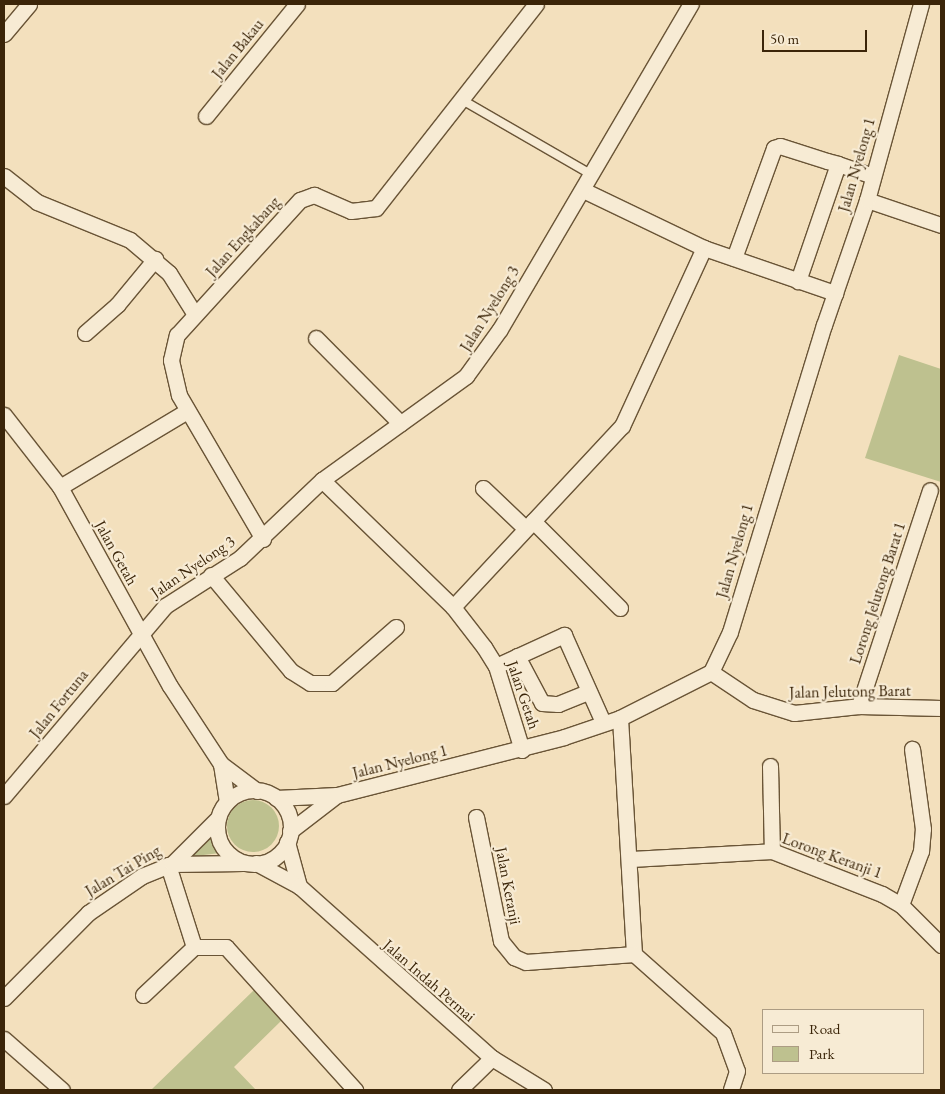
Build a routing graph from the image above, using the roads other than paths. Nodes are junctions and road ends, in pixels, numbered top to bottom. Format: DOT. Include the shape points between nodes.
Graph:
graph roads {
  1 [pos="29,4"];
  2 [pos="297,4"];
  3 [pos="536,4"];
  4 [pos="691,4"];
  5 [pos="921,4"];
  6 [pos="4,34"];
  7 [pos="464,101"];
  8 [pos="206,116"];
  9 [pos="838,164"];
  10 [pos="592,175"];
  11 [pos="4,176"];
  12 [pos="872,176"];
  13 [pos="583,190"];
  14 [pos="867,200"];
  15 [pos="941,225"];
  16 [pos="704,248"];
  17 [pos="734,258"];
  18 [pos="155,259"];
  19 [pos="798,281"];
  20 [pos="836,292"];
  21 [pos="194,314"];
  22 [pos="85,333"];
  23 [pos="316,338"];
  24 [pos="187,411"];
  25 [pos="6,421"];
  26 [pos="400,423"];
  27 [pos="322,480"];
  28 [pos="60,487"];
  29 [pos="483,488"];
  30 [pos="930,490"];
  31 [pos="529,524"];
  32 [pos="263,539"];
  33 [pos="211,576"];
  34 [pos="453,607"];
  35 [pos="620,608"];
  36 [pos="396,627"];
  37 [pos="140,632"];
  38 [pos="517,656"];
  39 [pos="496,666"];
  40 [pos="711,672"];
  41 [pos="588,692"];
  42 [pos="859,706"];
  43 [pos="941,708"];
  44 [pos="620,718"];
  45 [pos="603,722"];
  46 [pos="912,749"];
  47 [pos="522,750"];
  48 [pos="221,764"];
  49 [pos="770,766"];
  50 [pos="257,791"];
  51 [pos="337,795"];
  52 [pos="4,796"];
  53 [pos="276,798"];
  54 [pos="227,802"];
  55 [pos="476,817"];
  56 [pos="218,818"];
  57 [pos="289,836"];
  58 [pos="772,852"];
  59 [pos="631,859"];
  60 [pos="252,863"];
  61 [pos="170,864"];
  62 [pos="299,886"];
  63 [pos="901,905"];
  64 [pos="941,945"];
  65 [pos="194,947"];
  66 [pos="634,954"];
  67 [pos="143,995"];
  68 [pos="4,998"];
  69 [pos="4,1039"];
  70 [pos="492,1058"];
  71 [pos="349,1088"];
  72 [pos="62,1090"];
  73 [pos="459,1090"];
  74 [pos="544,1090"];
  75 [pos="731,1090"];
  1 -- 6 [label="street"];
  2 -- 8 [label="street, Jalan Bakau"];
  3 -- 7 [label="street, Jalan Engkabang"];
  4 -- 10 [label="street, Jalan Nyelong 3"];
  5 -- 12 [label="street, Jalan Nyelong 1"];
  7 -- 10 [label="lane"];
  7 -- 21 [label="street, Jalan Engkabang" via="376,208 351,211 314,195 300,200"];
  9 -- 12 [label="street"];
  9 -- 17 [label="street" via="780,146 774,148"];
  9 -- 19 [label="street"];
  10 -- 13 [label="street, Jalan Nyelong 3"];
  11 -- 18 [label="street" via="37,202 130,240"];
  12 -- 14 [label="street, Jalan Nyelong 1"];
  13 -- 16 [label="street"];
  13 -- 26 [label="street, Jalan Nyelong 3" via="483,356 446,393"];
  14 -- 15 [label="street"];
  14 -- 20 [label="street, Jalan Nyelong 1"];
  16 -- 17 [label="street"];
  16 -- 31 [label="street" via="622,426 591,464"];
  17 -- 19 [label="street"];
  18 -- 21 [label="street"];
  18 -- 22 [label="street" via="117,305"];
  19 -- 20 [label="street"];
  20 -- 40 [label="street, Jalan Nyelong 1" via="730,632"];
  21 -- 24 [label="street, Jalan Engkabang" via="176,335 171,360"];
  23 -- 26 [label="street"];
  24 -- 28 [label="street"];
  24 -- 32 [label="street, Jalan Engkabang"];
  25 -- 28 [label="street, Jalan Getah"];
  26 -- 27 [label="street, Jalan Nyelong 3"];
  27 -- 32 [label="street, Jalan Nyelong 3"];
  27 -- 34 [label="street, Jalan Getah"];
  28 -- 37 [label="street, Jalan Getah"];
  29 -- 31 [label="street"];
  30 -- 42 [label="street, Lorong Jelutong Barat 1"];
  31 -- 34 [label="street"];
  31 -- 35 [label="street"];
  32 -- 33 [label="street, Jalan Nyelong 3"];
  33 -- 36 [label="street" via="291,671 310,683 332,682"];
  33 -- 37 [label="street, Jalan Nyelong 3" via="165,606"];
  34 -- 39 [label="street, Jalan Getah"];
  37 -- 48 [label="street, Jalan Getah"];
  37 -- 52 [label="street, Jalan Fortuna"];
  38 -- 39 [label="street"];
  38 -- 41 [label="street" via="542,703 558,704"];
  38 -- 41 [label="street" via="564,636"];
  39 -- 47 [label="street, Jalan Getah"];
  40 -- 42 [label="street, Jalan Jelutong Barat" via="774,710 794,713"];
  40 -- 44 [label="street, Jalan Nyelong 1"];
  41 -- 45 [label="street"];
  42 -- 43 [label="street, Jalan Jelutong Barat"];
  44 -- 45 [label="street, Jalan Nyelong 1"];
  44 -- 59 [label="street"];
  45 -- 47 [label="street, Jalan Nyelong 1"];
  46 -- 63 [label="street" via="923,828 919,860"];
  47 -- 51 [label="street, Jalan Nyelong 1"];
  48 -- 50 [label="street"];
  48 -- 54 [label="street"];
  49 -- 58 [label="street"];
  50 -- 53 [label="street"];
  50 -- 54 [label="street" via="239,793"];
  51 -- 53 [label="street"];
  51 -- 57 [label="street, Jalan Nyelong 1"];
  53 -- 57 [label="street" via="286,810"];
  54 -- 56 [label="street"];
  55 -- 66 [label="street, Jalan Keranji" via="501,941 514,957 526,962"];
  56 -- 60 [label="street" via="217,830 225,850"];
  56 -- 61 [label="street, Jalan Tai Ping"];
  57 -- 60 [label="street" via="273,858"];
  57 -- 62 [label="street"];
  58 -- 59 [label="street, Lorong Keranji 1"];
  58 -- 63 [label="street, Lorong Keranji 1" via="868,886"];
  59 -- 66 [label="street"];
  60 -- 61 [label="street"];
  60 -- 62 [label="street, Jalan Indah Permai"];
  61 -- 65 [label="street"];
  61 -- 68 [label="street, Jalan Tai Ping" via="115,892 88,913"];
  62 -- 70 [label="street, Jalan Indah Permai"];
  63 -- 64 [label="street, Lorong Keranji 1"];
  65 -- 67 [label="street"];
  65 -- 71 [label="street" via="226,946"];
  66 -- 75 [label="street" via="723,1033 737,1071"];
  69 -- 72 [label="street"];
  70 -- 73 [label="street"];
  70 -- 74 [label="street, Jalan Indah Permai"];
}
